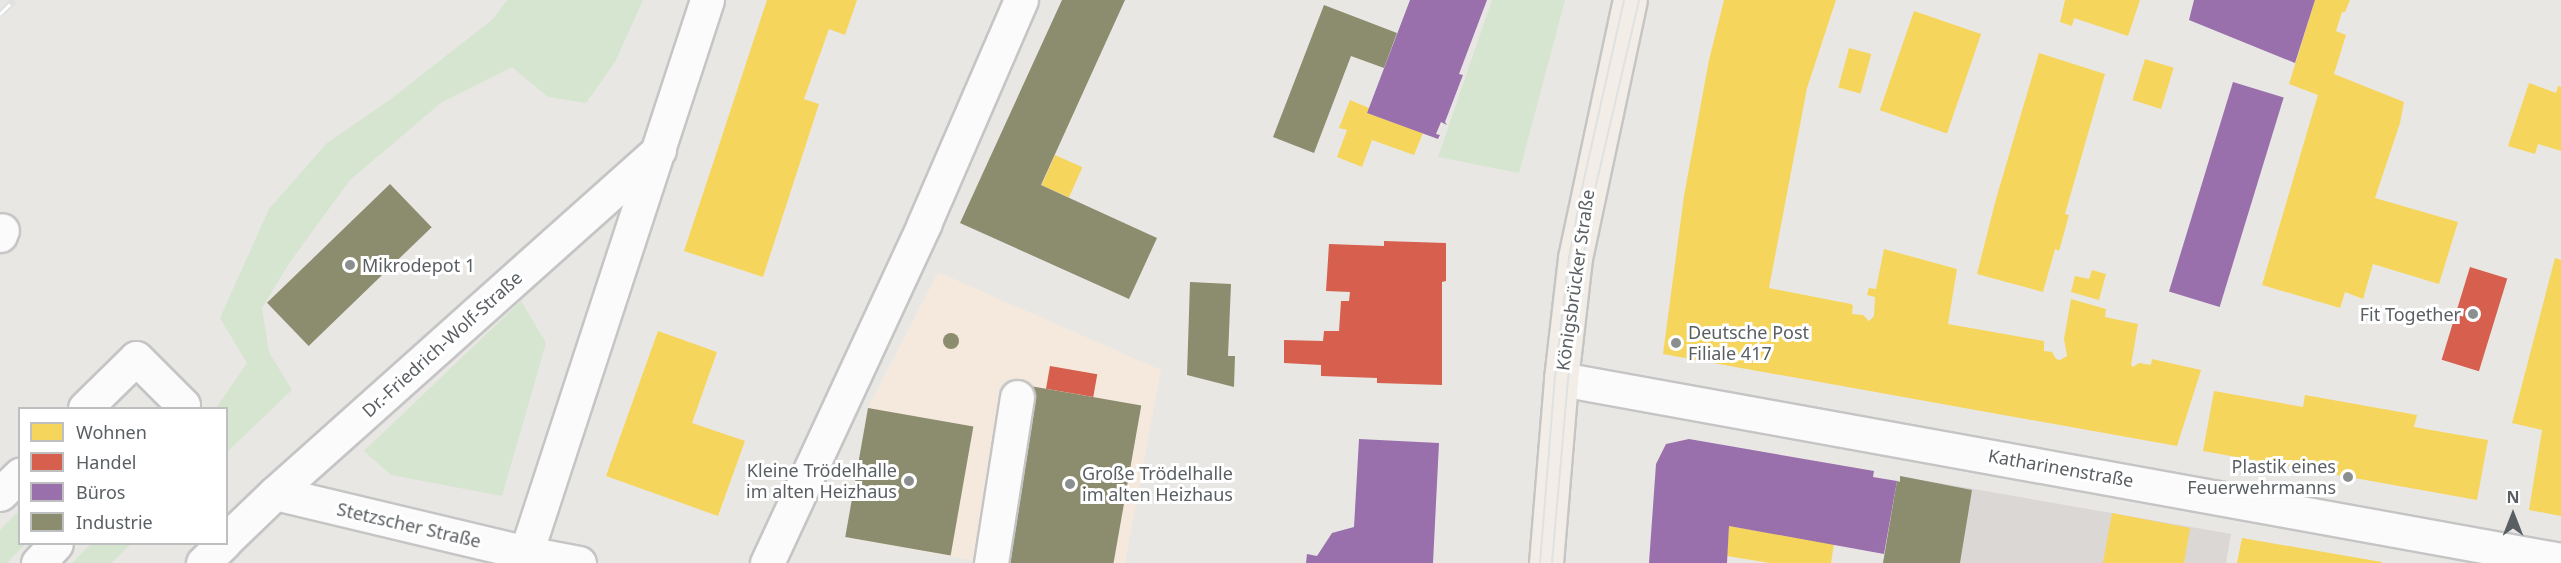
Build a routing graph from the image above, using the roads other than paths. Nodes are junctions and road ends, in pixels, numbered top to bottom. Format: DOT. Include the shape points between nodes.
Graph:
graph roads {
  1 [pos="707,0"];
  2 [pos="1021,0"];
  3 [pos="1630,0"];
  4 [pos="659,150"];
  5 [pos="1561,379"];
  6 [pos="1017,397"];
  7 [pos="87,407"];
  8 [pos="181,407"];
  9 [pos="275,493"];
  10 [pos="228,538"];
  11 [pos="54,545"];
  12 [pos="221,545"];
  13 [pos="554,560"];
  14 [pos="2561,560"];
  15 [pos="38,563"];
  16 [pos="203,563"];
  17 [pos="767,563"];
  18 [pos="992,563"];
  19 [pos="1546,563"];
  1 -- 4 [label="street"];
  2 -- 17 [label="street" via="919,234"];
  3 -- 5 [label="main road, Königsbrücker Straße" via="1581,227"];
  4 -- 9 [label="street, Dr.-Friedrich-Wolf-Straße"];
  4 -- 13 [label="street"];
  5 -- 14 [label="street, Katharinenstraße"];
  5 -- 19 [label="main road, Königsbrücker Straße"];
  6 -- 18 [label="street"];
  7 -- 8 [label="street" via="136,358"];
  9 -- 10 [label="street, Dr.-Friedrich-Wolf-Straße"];
  9 -- 13 [label="street, Stetzscher Straße"];
  11 -- 15 [label="street"];
  12 -- 16 [label="street"];
}
